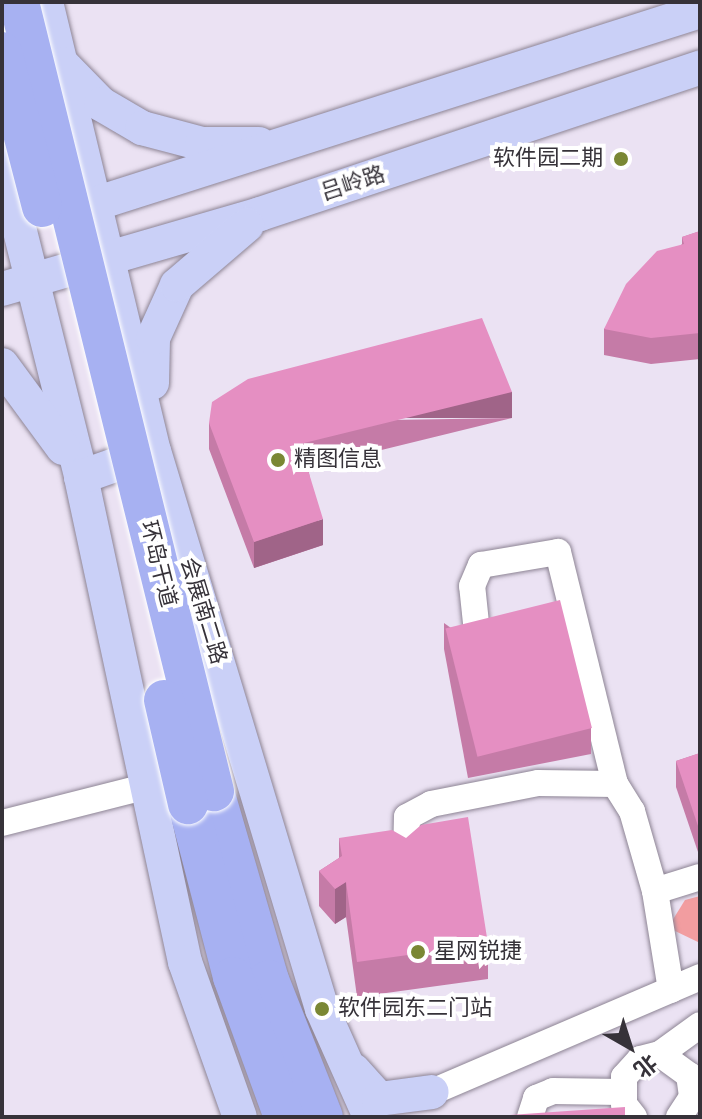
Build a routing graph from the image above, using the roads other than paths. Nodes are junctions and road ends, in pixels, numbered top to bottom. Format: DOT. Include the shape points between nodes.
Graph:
graph roads {
  1 [pos="19,2"];
  2 [pos="46,2"];
  3 [pos="700,11"];
  4 [pos="2,52"];
  5 [pos="58,60"];
  6 [pos="700,68"];
  7 [pos="295,144"];
  8 [pos="2,159"];
  9 [pos="99,203"];
  10 [pos="260,214"];
  11 [pos="10,228"];
  12 [pos="113,258"];
  13 [pos="17,284"];
  14 [pos="2,365"];
  15 [pos="154,451"];
  16 [pos="81,477"];
  17 [pos="476,623"];
  18 [pos="615,784"];
  19 [pos="148,786"];
  20 [pos="201,798"];
  21 [pos="2,823"];
  22 [pos="406,857"];
  23 [pos="700,877"];
  24 [pos="655,891"];
  25 [pos="700,977"];
  26 [pos="671,990"];
  27 [pos="700,1025"];
  28 [pos="660,1054"];
  29 [pos="349,1066"];
  30 [pos="432,1092"];
  31 [pos="621,1092"];
  32 [pos="240,1117"];
  33 [pos="284,1117"];
  34 [pos="323,1117"];
  35 [pos="370,1117"];
  36 [pos="405,1117"];
  37 [pos="530,1117"];
  38 [pos="634,1117"];
  39 [pos="679,1117"];
  1 -- 20 [label="highway, 环岛干道, bridge"];
  2 -- 5 [label="main road, 会展南二路"];
  3 -- 7 [label="main road"];
  4 -- 20 [label="highway, 环岛干道, bridge"];
  5 -- 7 [label="main road" via="101,104 142,128 202,144"];
  5 -- 9 [label="main road, 会展南二路"];
  6 -- 10 [label="main road, 吕岭路"];
  7 -- 9 [label="main road"];
  8 -- 11 [label="main road"];
  9 -- 11 [label="main road"];
  9 -- 12 [label="main road, 会展南二路"];
  10 -- 12 [label="main road, 吕岭路"];
  10 -- 15 [label="main road" via="202,260 167,303 153,338"];
  11 -- 13 [label="main road"];
  12 -- 13 [label="main road, 吕岭路"];
  12 -- 15 [label="main road, 会展南二路"];
  13 -- 16 [label="main road"];
  14 -- 16 [label="main road"];
  15 -- 16 [label="main road"];
  15 -- 29 [label="main road, 会展南二路" via="322,1009"];
  16 -- 19 [label="main road"];
  17 -- 18 [label="street" via="472,586 481,565 558,552"];
  18 -- 22 [label="street" via="538,783 431,804 407,817"];
  18 -- 24 [label="street" via="632,811"];
  19 -- 21 [label="street"];
  19 -- 32 [label="main road" via="185,962"];
  20 -- 33 [label="highway, 环岛干道" via="233,977"];
  20 -- 34 [label="highway, 环岛干道"];
  23 -- 24 [label="street"];
  24 -- 26 [label="street"];
  25 -- 26 [label="street"];
  26 -- 30 [label="street"];
  27 -- 28 [label="street"];
  28 -- 31 [label="street" via="630,1066"];
  28 -- 39 [label="street" via="689,1075 692,1097"];
  29 -- 30 [label="main road" via="379,1099"];
  29 -- 35 [label="main road, 会展南二路"];
  30 -- 36 [label="main road"];
  31 -- 37 [label="street" via="553,1091 536,1098"];
  31 -- 38 [label="street"];
}
